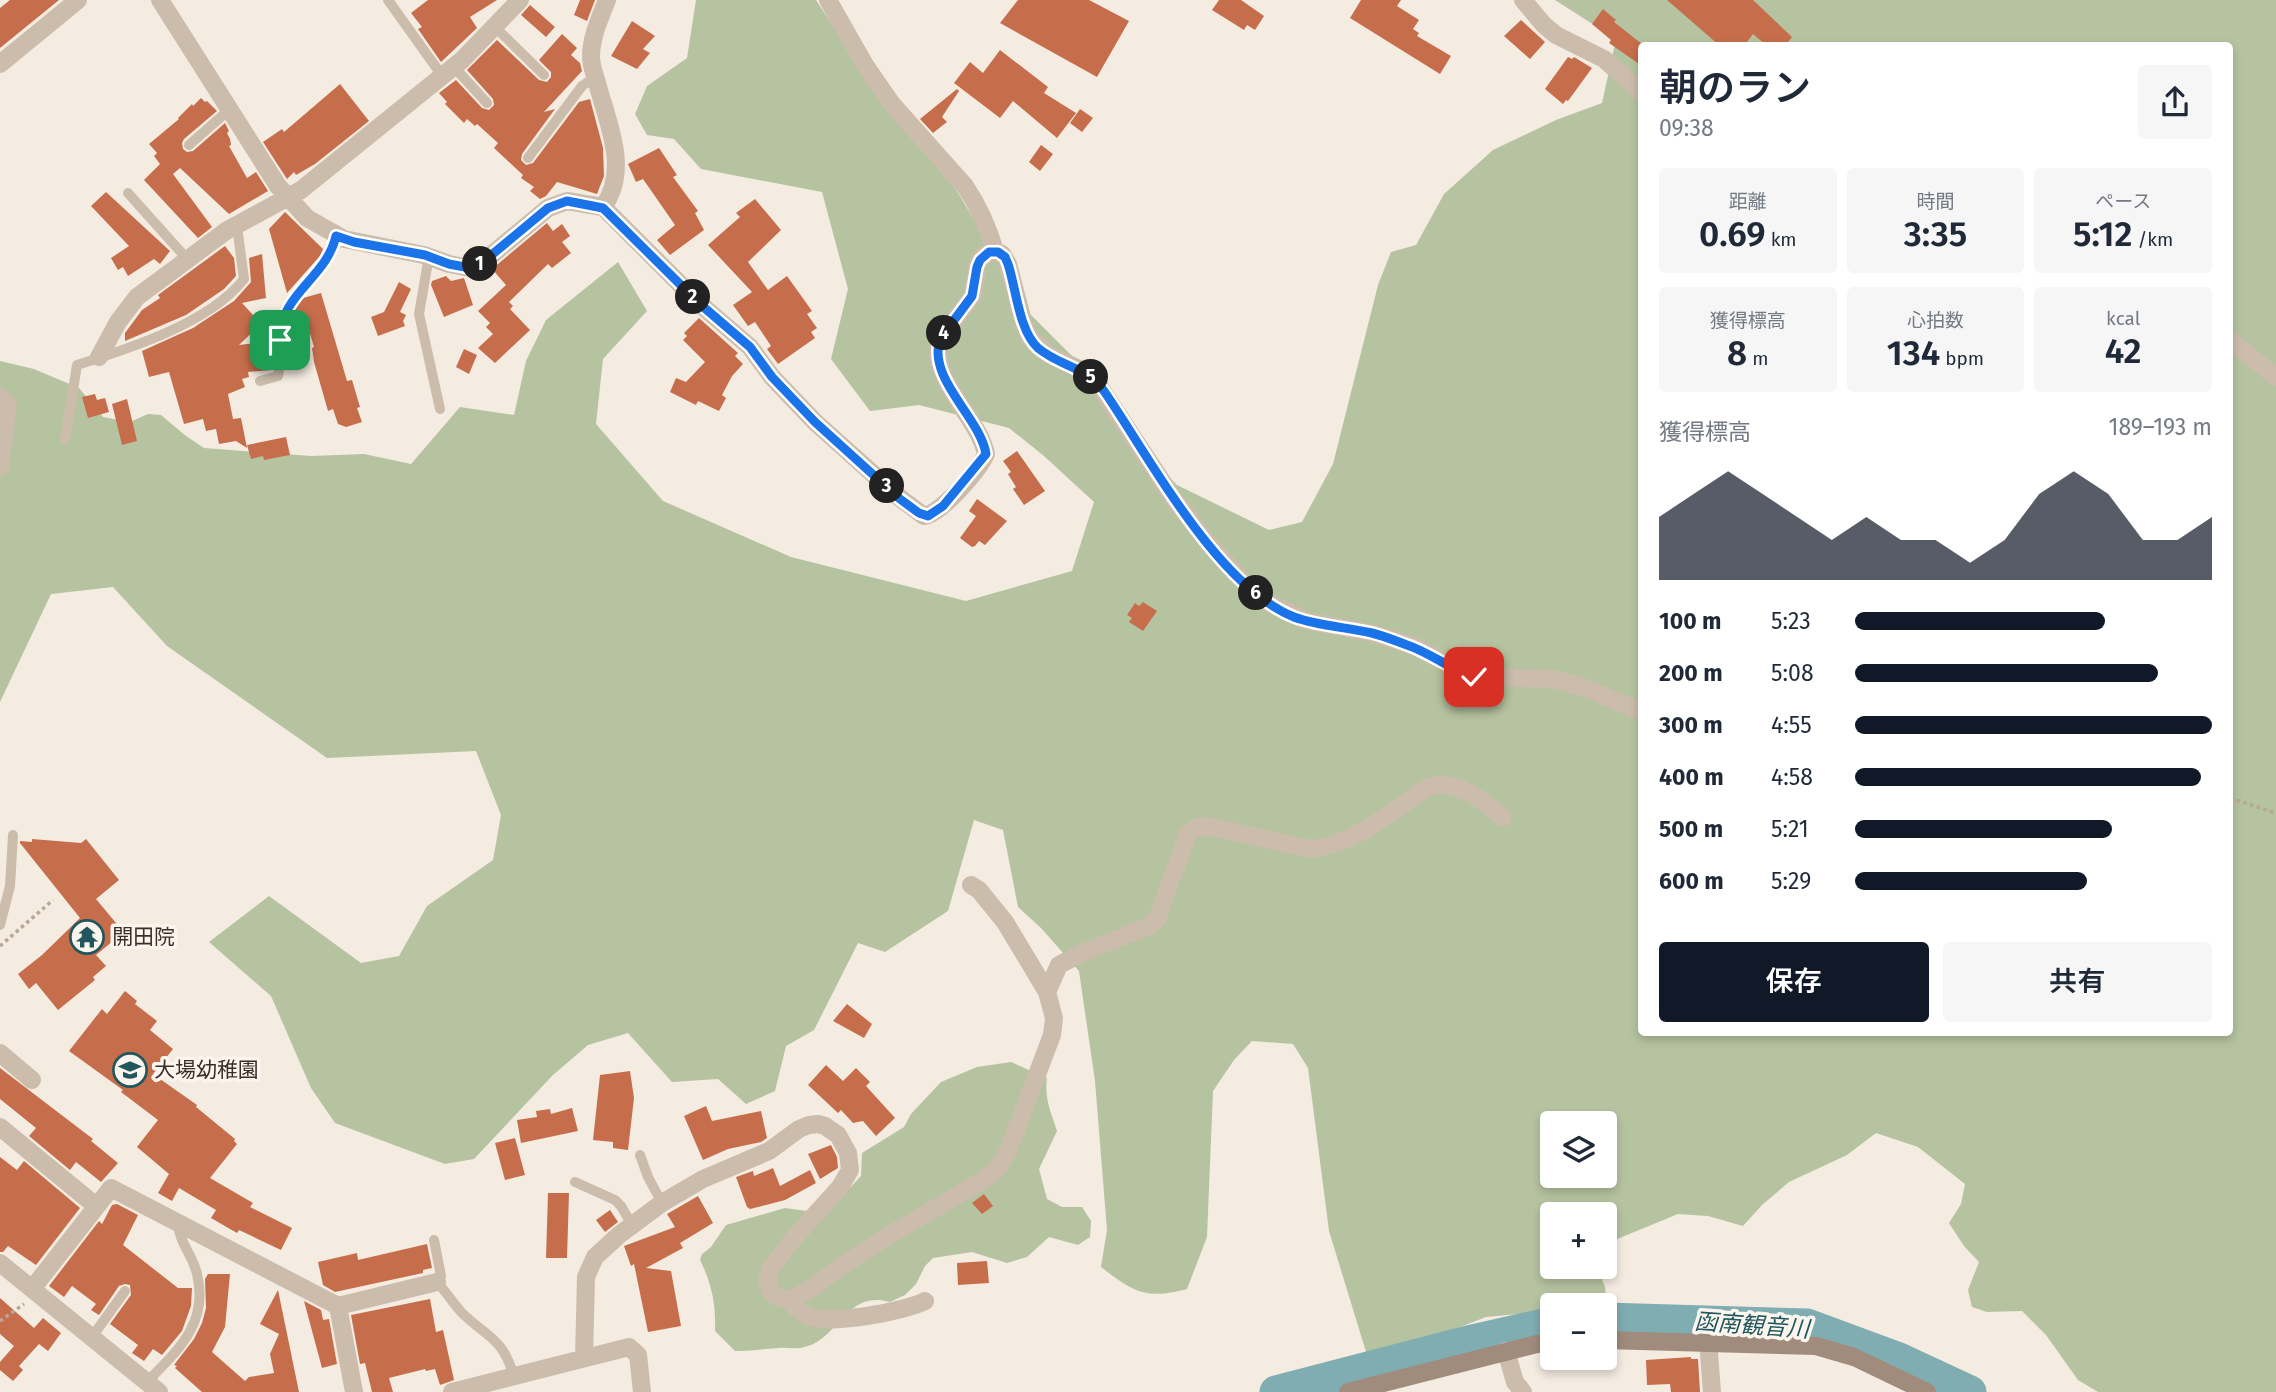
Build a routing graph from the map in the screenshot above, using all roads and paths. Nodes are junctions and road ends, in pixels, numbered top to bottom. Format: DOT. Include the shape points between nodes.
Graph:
graph roads {
  1 [pos="78,0"];
  2 [pos="160,0"];
  3 [pos="388,0"];
  4 [pos="520,0"];
  5 [pos="607,0"];
  6 [pos="828,0"];
  7 [pos="1523,0"];
  8 [pos="495,27"];
  9 [pos="0,64"];
  10 [pos="448,72"];
  11 [pos="544,75"];
  12 [pos="595,77"];
  13 [pos="1638,90"];
  14 [pos="487,103"];
  15 [pos="230,108"];
  16 [pos="189,145"];
  17 [pos="528,158"];
  18 [pos="128,192"];
  19 [pos="287,197"];
  20 [pos="603,208"];
  21 [pos="237,226"];
  22 [pos="336,236"];
  23 [pos="995,251"];
  24 [pos="429,256"];
  25 [pos="188,260"];
  26 [pos="2233,342"];
  27 [pos="99,357"];
  28 [pos="2276,377"];
  29 [pos="260,381"];
  30 [pos="0,396"];
  31 [pos="440,409"];
  32 [pos="65,440"];
  33 [pos="0,467"];
  34 [pos="1638,710"];
  35 [pos="2233,799"];
  36 [pos="2276,813"];
  37 [pos="1503,817"];
  38 [pos="13,835"];
  39 [pos="971,885"];
  40 [pos="53,900"];
  41 [pos="0,925"];
  42 [pos="0,946"];
  43 [pos="1047,992"];
  44 [pos="0,1053"];
  45 [pos="32,1080"];
  46 [pos="0,1127"];
  47 [pos="640,1155"];
  48 [pos="575,1182"];
  49 [pos="663,1203"];
  50 [pos="96,1206"];
  51 [pos="178,1223"];
  52 [pos="632,1225"];
  53 [pos="434,1240"];
  54 [pos="0,1263"];
  55 [pos="437,1282"];
  56 [pos="36,1292"];
  57 [pos="125,1292"];
  58 [pos="787,1299"];
  59 [pos="925,1301"];
  60 [pos="338,1307"];
  61 [pos="0,1321"];
  62 [pos="92,1337"];
  63 [pos="1617,1340"];
  64 [pos="1708,1341"];
  65 [pos="1540,1344"];
  66 [pos="1506,1351"];
  67 [pos="584,1358"];
  68 [pos="514,1376"];
  69 [pos="153,1387"];
  70 [pos="354,1392"];
  71 [pos="452,1392"];
  72 [pos="642,1392"];
  73 [pos="1348,1392"];
  74 [pos="1523,1392"];
  75 [pos="1712,1392"];
  76 [pos="1927,1392"];
  1 -- 9 [label="street"];
  2 -- 15 [label="street"];
  3 -- 10 [label="lane"];
  4 -- 8 [label="street"];
  5 -- 12 [label="street" via="592,47"];
  6 -- 23 [label="street" via="892,104 970,193"];
  7 -- 13 [label="street" via="1544,25 1604,60"];
  8 -- 10 [label="street"];
  8 -- 11 [label="lane"];
  10 -- 14 [label="lane"];
  10 -- 19 [label="street"];
  12 -- 17 [label="lane" via="582,86"];
  12 -- 20 [label="street" via="616,161 615,185"];
  15 -- 16 [label="lane"];
  15 -- 19 [label="street"];
  18 -- 25 [label="lane"];
  19 -- 21 [label="street"];
  19 -- 22 [label="street" via="307,218"];
  20 -- 23 [label="street" via="750,347 815,422 924,516 943,506 986,454 945,376 938,346 972,296 980,260"];
  20 -- 24 [label="street" via="567,201 548,208 470,268"];
  21 -- 25 [label="street"];
  21 -- 27 [label="lane" via="244,279 224,299 165,334"];
  22 -- 24 [label="street"];
  22 -- 29 [label="lane" via="321,269 283,314 278,376"];
  23 -- 34 [label="street" via="1008,264 1030,338 1097,383 1208,543 1269,603 1307,621 1372,633 1416,648 1474,677 1554,679"];
  24 -- 31 [label="lane" via="419,314"];
  25 -- 27 [label="street" via="127,308"];
  26 -- 28 [label="street"];
  27 -- 32 [label="lane" via="77,365"];
  30 -- 33 [label="street" via="8,406"];
  35 -- 36 [label="path"];
  37 -- 43 [label="street" via="1461,789 1441,785 1427,788 1378,821 1324,848 1207,826 1195,828 1188,832 1157,919 1059,965"];
  38 -- 41 [label="lane" via="10,886"];
  39 -- 43 [label="street" via="1005,922"];
  40 -- 42 [label="path"];
  43 -- 58 [label="street" via="1054,1018 1052,1035 1000,1166 809,1290"];
  44 -- 45 [label="street"];
  46 -- 50 [label="street"];
  47 -- 49 [label="lane"];
  48 -- 52 [label="lane" via="615,1200"];
  49 -- 52 [label="street"];
  49 -- 58 [label="street" via="703,1179 769,1151 809,1125 825,1126 838,1135 848,1153 850,1170 768,1274 771,1292"];
  50 -- 51 [label="street" via="111,1188"];
  50 -- 56 [label="street"];
  51 -- 60 [label="street"];
  51 -- 69 [label="lane" via="197,1274 200,1308 187,1338"];
  52 -- 67 [label="street" via="589,1265"];
  53 -- 55 [label="lane" via="441,1270"];
  54 -- 56 [label="street"];
  55 -- 60 [label="street"];
  55 -- 68 [label="lane" via="462,1313 495,1339"];
  56 -- 61 [label="path"];
  56 -- 62 [label="street"];
  57 -- 62 [label="lane"];
  58 -- 59 [label="street" via="818,1319 903,1310"];
  60 -- 70 [label="street"];
  62 -- 69 [label="street"];
  63 -- 64 [label="street"];
  64 -- 75 [label="street"];
  64 -- 76 [label="street" via="1816,1346 1854,1357"];
  65 -- 66 [label="street"];
  66 -- 73 [label="street"];
  66 -- 74 [label="street" via="1515,1382"];
  67 -- 68 [label="street"];
  67 -- 72 [label="street" via="629,1347 638,1355"];
  68 -- 71 [label="street"];
}
